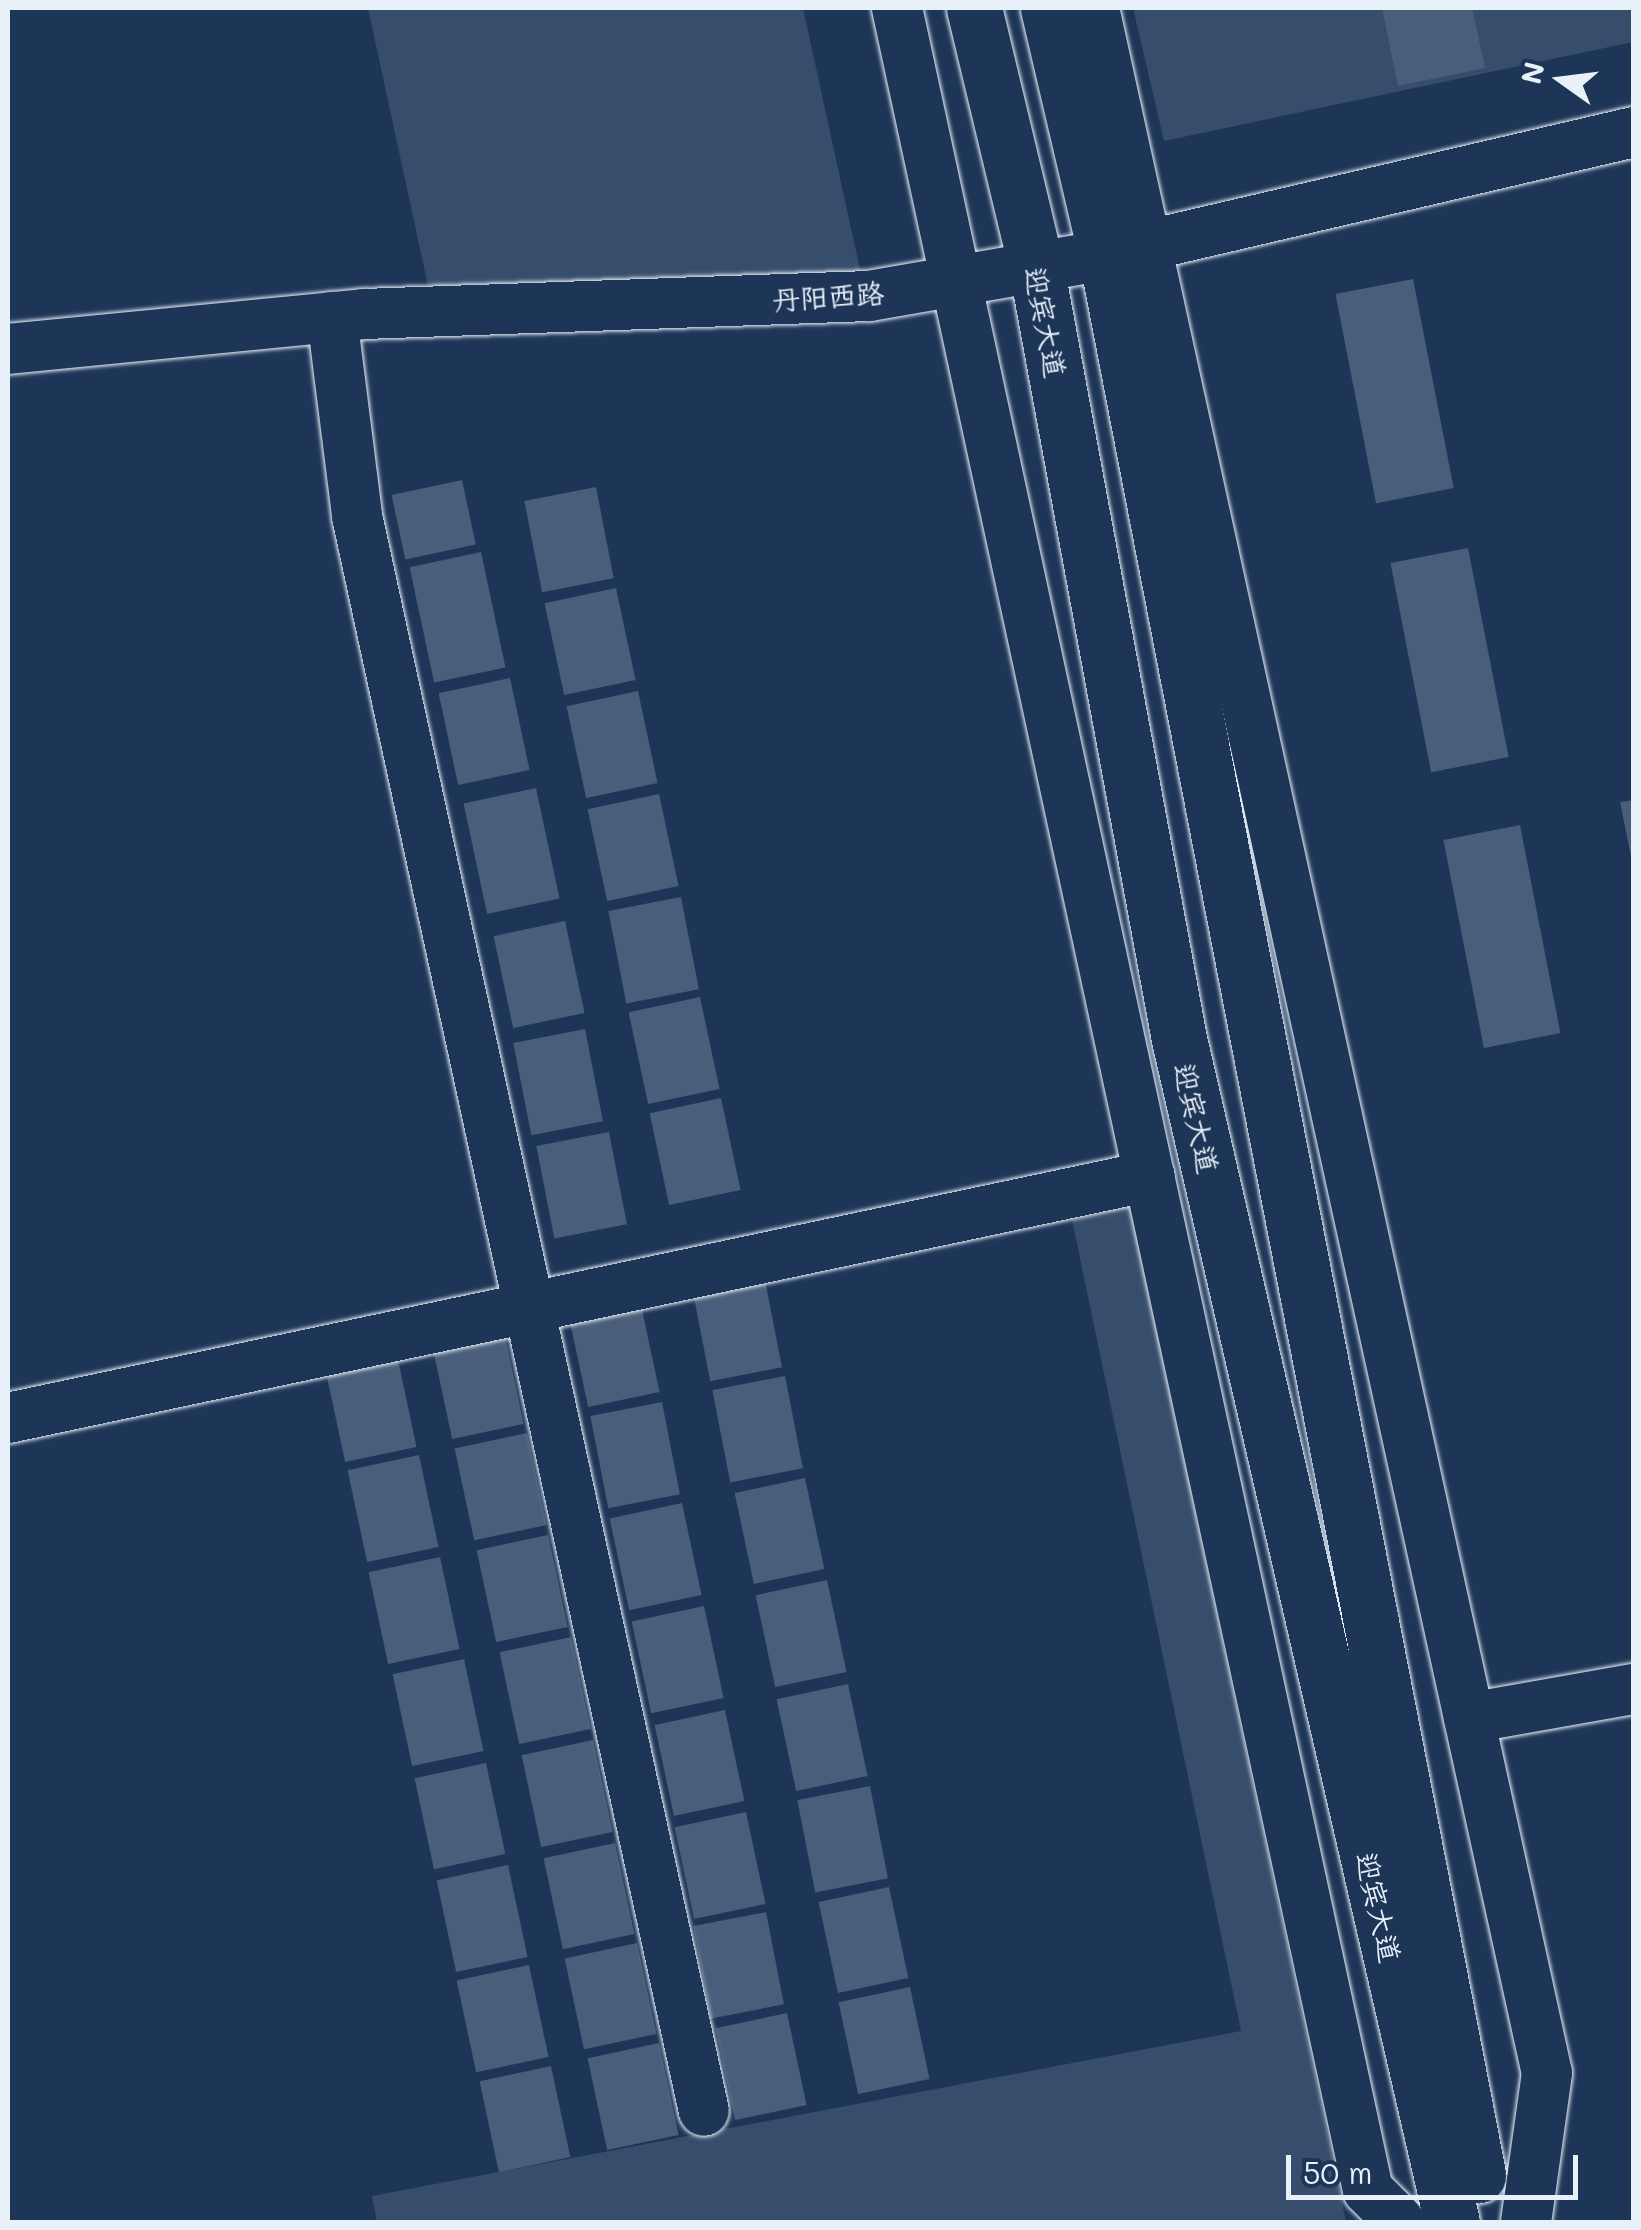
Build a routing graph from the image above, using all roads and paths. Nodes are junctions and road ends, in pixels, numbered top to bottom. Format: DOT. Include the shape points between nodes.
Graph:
graph roads {
  1 [pos="898,8"];
  2 [pos="974,8"];
  3 [pos="1048,8"];
  4 [pos="1094,8"];
  5 [pos="1634,132"];
  6 [pos="1127,250"];
  7 [pos="1036,266"];
  8 [pos="959,280"];
  9 [pos="332,317"];
  10 [pos="8,349"];
  11 [pos="1150,1176"];
  12 [pos="532,1307"];
  13 [pos="8,1418"];
  14 [pos="1634,1688"];
  15 [pos="1469,1718"];
  16 [pos="704,2112"];
  17 [pos="1400,2222"];
  18 [pos="1452,2222"];
  19 [pos="1487,2222"];
  20 [pos="1526,2222"];
  1 -- 8 [label="street"];
  2 -- 7 [label="main road, 迎宾大道"];
  3 -- 6 [label="main road, 迎宾大道"];
  4 -- 6 [label="street"];
  5 -- 6 [label="street, 丹阳西路"];
  6 -- 7 [label="street, 丹阳西路"];
  6 -- 15 [label="street"];
  6 -- 19 [label="main road, 迎宾大道"];
  7 -- 8 [label="street, 丹阳西路"];
  7 -- 18 [label="main road, 迎宾大道" via="1179,1039"];
  8 -- 9 [label="street, 丹阳西路" via="869,296"];
  8 -- 11 [label="street"];
  9 -- 10 [label="street, 丹阳西路"];
  9 -- 12 [label="street" via="356,516"];
  11 -- 12 [label="street"];
  11 -- 17 [label="street" via="1368,2190"];
  12 -- 13 [label="street"];
  12 -- 16 [label="street"];
  14 -- 15 [label="street"];
  15 -- 20 [label="street" via="1547,2072"];
}
